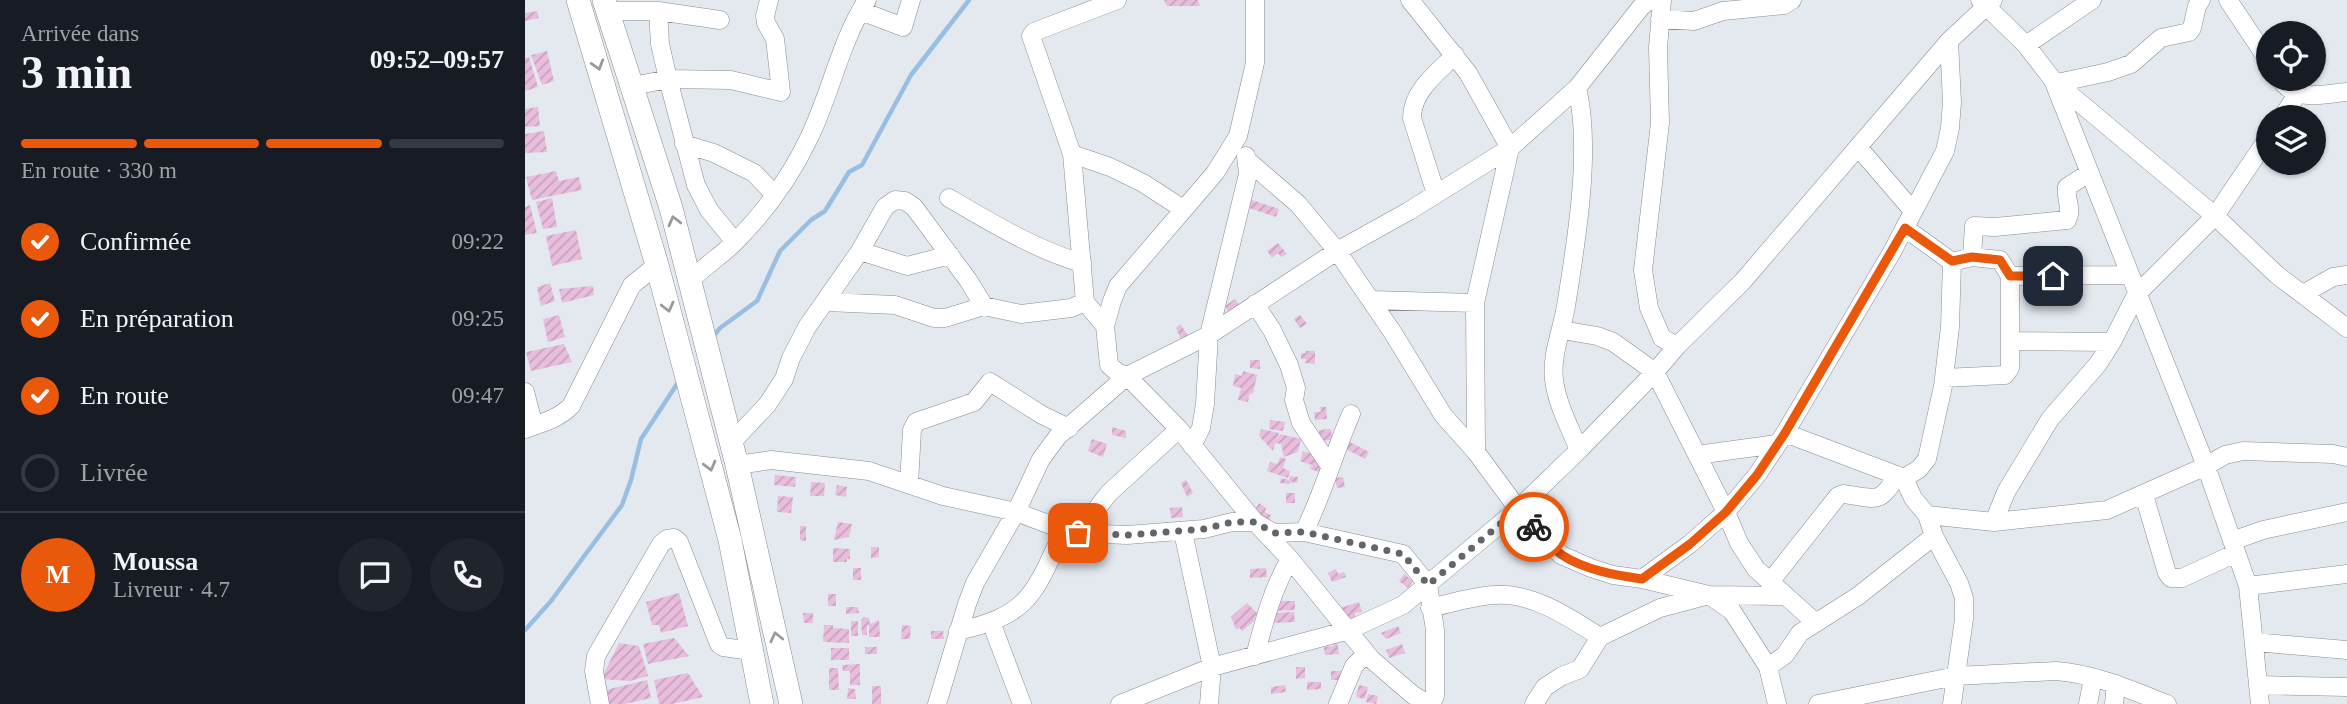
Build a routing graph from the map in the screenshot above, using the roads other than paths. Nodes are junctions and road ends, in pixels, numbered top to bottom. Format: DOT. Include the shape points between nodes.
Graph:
graph roads {
  1 [pos="578,0"];
  2 [pos="769,0"];
  3 [pos="911,0"];
  4 [pos="1117,0"];
  5 [pos="1255,0"];
  6 [pos="1410,0"];
  7 [pos="1650,0"];
  8 [pos="1662,0"];
  9 [pos="1792,0"];
  10 [pos="2092,0"];
  11 [pos="2201,0"];
  12 [pos="2228,0"];
  13 [pos="1986,2"];
  14 [pos="864,5"];
  15 [pos="1722,5"];
  16 [pos="606,6"];
  17 [pos="657,11"];
  18 [pos="1660,19"];
  19 [pos="720,20"];
  20 [pos="1949,41"];
  21 [pos="2256,43"];
  22 [pos="2026,45"];
  23 [pos="1455,55"];
  24 [pos="668,79"];
  25 [pos="2055,81"];
  26 [pos="633,86"];
  27 [pos="1577,88"];
  28 [pos="2292,91"];
  29 [pos="2347,92"];
  30 [pos="2297,95"];
  31 [pos="2290,105"];
  32 [pos="1238,136"];
  33 [pos="684,144"];
  34 [pos="1858,147"];
  35 [pos="1510,148"];
  36 [pos="1072,154"];
  37 [pos="2256,156"];
  38 [pos="1247,160"];
  39 [pos="2089,173"];
  40 [pos="1436,194"];
  41 [pos="775,195"];
  42 [pos="949,198"];
  43 [pos="1183,209"];
  44 [pos="2215,216"];
  45 [pos="1909,220"];
  46 [pos="735,242"];
  47 [pos="860,251"];
  48 [pos="1337,251"];
  49 [pos="950,255"];
  50 [pos="1972,257"];
  51 [pos="1952,261"];
  52 [pos="1082,263"];
  53 [pos="657,265"];
  54 [pos="2129,275"];
  55 [pos="2347,275"];
  56 [pos="2010,276"];
  57 [pos="690,281"];
  58 [pos="2304,294"];
  59 [pos="2136,295"];
  60 [pos="1371,300"];
  61 [pos="827,302"];
  62 [pos="1085,302"];
  63 [pos="1475,303"];
  64 [pos="1255,304"];
  65 [pos="984,306"];
  66 [pos="1105,326"];
  67 [pos="2346,326"];
  68 [pos="1562,330"];
  69 [pos="1209,335"];
  70 [pos="2010,341"];
  71 [pos="2112,342"];
  72 [pos="1677,346"];
  73 [pos="1655,372"];
  74 [pos="1127,376"];
  75 [pos="1944,378"];
  76 [pos="525,392"];
  77 [pos="1351,414"];
  78 [pos="529,428"];
  79 [pos="1069,428"];
  80 [pos="1179,429"];
  81 [pos="1781,439"];
  82 [pos="1192,446"];
  83 [pos="1579,450"];
  84 [pos="1476,452"];
  85 [pos="734,454"];
  86 [pos="1697,454"];
  87 [pos="2347,457"];
  88 [pos="1330,466"];
  89 [pos="2206,466"];
  90 [pos="1900,477"];
  91 [pos="909,484"];
  92 [pos="2144,495"];
  93 [pos="1518,509"];
  94 [pos="1016,512"];
  95 [pos="1726,512"];
  96 [pos="2347,512"];
  97 [pos="1927,515"];
  98 [pos="1255,522"];
  99 [pos="1994,522"];
  100 [pos="1183,531"];
  101 [pos="1071,532"];
  102 [pos="1304,532"];
  103 [pos="1934,536"];
  104 [pos="2234,547"];
  105 [pos="1290,559"];
  106 [pos="2347,574"];
  107 [pos="1642,579"];
  108 [pos="1770,582"];
  109 [pos="1428,585"];
  110 [pos="2248,586"];
  111 [pos="1709,595"];
  112 [pos="1786,596"];
  113 [pos="1430,608"];
  114 [pos="991,622"];
  115 [pos="1816,623"];
  116 [pos="1349,630"];
  117 [pos="958,631"];
  118 [pos="1600,636"];
  119 [pos="2254,642"];
  120 [pos="2347,650"];
  121 [pos="751,652"];
  122 [pos="1255,656"];
  123 [pos="1371,659"];
  124 [pos="1212,667"];
  125 [pos="1768,667"];
  126 [pos="1956,676"];
  127 [pos="2093,678"];
  128 [pos="2116,684"];
  129 [pos="2258,685"];
  130 [pos="2347,687"];
  131 [pos="600,704"];
  132 [pos="762,704"];
  133 [pos="791,704"];
  134 [pos="937,704"];
  135 [pos="1021,704"];
  136 [pos="1120,704"];
  137 [pos="1209,704"];
  138 [pos="1338,704"];
  139 [pos="1429,704"];
  140 [pos="1534,704"];
  141 [pos="1777,704"];
  142 [pos="1818,704"];
  143 [pos="1952,704"];
  144 [pos="2088,704"];
  145 [pos="2114,704"];
  146 [pos="2167,704"];
  147 [pos="2260,704"];
  1 -- 53 [label="main road, one-way"];
  2 -- 24 [label="street" via="765,16 775,38 781,92 731,80"];
  3 -- 14 [label="street" via="903,27"];
  4 -- 36 [label="street" via="1031,36"];
  5 -- 32 [label="street" via="1255,63"];
  6 -- 23 [label="street"];
  7 -- 27 [label="street"];
  8 -- 18 [label="street"];
  9 -- 15 [label="street" via="1784,5"];
  10 -- 22 [label="street"];
  11 -- 25 [label="street" via="2189,32 2161,38 2120,68"];
  12 -- 21 [label="street"];
  13 -- 20 [label="street"];
  13 -- 22 [label="street"];
  14 -- 41 [label="street" via="809,139"];
  15 -- 18 [label="street" via="1695,21"];
  16 -- 17 [label="street"];
  16 -- 26 [label="main road"];
  17 -- 19 [label="street"];
  17 -- 24 [label="street"];
  18 -- 72 [label="street" via="1660,123 1643,270 1649,308 1662,338"];
  20 -- 34 [label="street"];
  20 -- 45 [label="street" via="1952,102 1948,140"];
  22 -- 25 [label="street"];
  23 -- 35 [label="street"];
  23 -- 40 [label="street" via="1419,93 1412,107"];
  24 -- 26 [label="street"];
  24 -- 33 [label="street"];
  25 -- 39 [label="street"];
  25 -- 44 [label="street"];
  57 -- 26 [label="main road, one-way"];
  27 -- 35 [label="street"];
  27 -- 68 [label="street" via="1583,129 1580,199"];
  28 -- 30 [label="street"];
  29 -- 30 [label="street"];
  30 -- 31 [label="street"];
  32 -- 38 [label="street"];
  32 -- 43 [label="street" via="1215,173"];
  33 -- 41 [label="street" via="754,173"];
  33 -- 46 [label="street" via="709,209"];
  34 -- 45 [label="street"];
  34 -- 72 [label="street" via="1743,281"];
  35 -- 40 [label="street"];
  35 -- 63 [label="street"];
  36 -- 43 [label="street" via="1143,183"];
  36 -- 52 [label="street"];
  37 -- 44 [label="street"];
  38 -- 48 [label="street" via="1298,204"];
  38 -- 69 [label="street" via="1248,174"];
  39 -- 50 [label="street" via="2067,187 2067,220 1974,226"];
  39 -- 54 [label="street"];
  40 -- 48 [label="street"];
  41 -- 46 [label="street"];
  42 -- 52 [label="street"];
  43 -- 66 [label="street" via="1118,286"];
  44 -- 58 [label="street" via="2277,275"];
  44 -- 59 [label="street"];
  45 -- 51 [label="street"];
  45 -- 81 [label="street"];
  46 -- 57 [label="street"];
  47 -- 49 [label="street" via="907,266"];
  47 -- 49 [label="street" via="885,207 895,200 914,207"];
  47 -- 61 [label="street"];
  48 -- 60 [label="street"];
  48 -- 64 [label="street"];
  49 -- 65 [label="street"];
  50 -- 51 [label="street"];
  50 -- 56 [label="street" via="2000,260"];
  51 -- 75 [label="street"];
  52 -- 62 [label="street"];
  53 -- 78 [label="street" via="632,285 571,406"];
  53 -- 121 [label="main road, one-way" via="730,540"];
  54 -- 56 [label="street"];
  54 -- 59 [label="street"];
  55 -- 58 [label="street" via="2333,277"];
  56 -- 70 [label="street"];
  57 -- 85 [label="main road"];
  58 -- 67 [label="street"];
  59 -- 71 [label="street"];
  59 -- 89 [label="street"];
  60 -- 63 [label="street"];
  60 -- 84 [label="street" via="1443,415"];
  61 -- 65 [label="street" via="895,305 940,318"];
  61 -- 85 [label="street" via="807,327 784,379"];
  62 -- 65 [label="street" via="1021,314"];
  62 -- 66 [label="street"];
  63 -- 84 [label="street"];
  64 -- 69 [label="street"];
  64 -- 88 [label="street" via="1289,365 1301,423"];
  66 -- 74 [label="street" via="1109,365"];
  68 -- 73 [label="street" via="1613,342"];
  68 -- 83 [label="street" via="1554,379"];
  69 -- 74 [label="street"];
  69 -- 82 [label="street" via="1205,404"];
  70 -- 71 [label="street"];
  70 -- 75 [label="street" via="2010,368 2005,375"];
  71 -- 99 [label="street" via="2050,419 2006,492"];
  72 -- 73 [label="street"];
  73 -- 83 [label="street"];
  73 -- 86 [label="street"];
  74 -- 79 [label="street"];
  74 -- 80 [label="street"];
  75 -- 90 [label="street" via="1927,459 1919,469"];
  76 -- 78 [label="street"];
  77 -- 88 [label="street"];
  79 -- 91 [label="street" via="991,382 974,402 916,422"];
  79 -- 94 [label="street" via="1041,459"];
  80 -- 82 [label="street"];
  80 -- 101 [label="street"];
  81 -- 86 [label="street"];
  81 -- 90 [label="street"];
  81 -- 95 [label="street"];
  82 -- 98 [label="street"];
  83 -- 93 [label="street"];
  84 -- 93 [label="street"];
  85 -- 91 [label="street" via="869,471"];
  133 -- 85 [label="main road, one-way"];
  86 -- 95 [label="street"];
  87 -- 89 [label="street" via="2243,451"];
  88 -- 102 [label="street"];
  89 -- 92 [label="street"];
  89 -- 104 [label="street"];
  90 -- 97 [label="street"];
  90 -- 108 [label="street" via="1878,498 1838,496"];
  91 -- 94 [label="street"];
  92 -- 99 [label="street" via="2106,510"];
  92 -- 104 [label="street" via="2171,578 2182,578"];
  93 -- 107 [label="street" via="1561,555 1613,575"];
  93 -- 109 [label="street"];
  94 -- 101 [label="street"];
  94 -- 117 [label="street" via="975,583"];
  95 -- 107 [label="street"];
  95 -- 108 [label="street" via="1739,543"];
  96 -- 104 [label="street" via="2263,530"];
  97 -- 99 [label="street"];
  97 -- 103 [label="street"];
  98 -- 100 [label="street"];
  98 -- 102 [label="street" via="1274,533"];
  98 -- 105 [label="street"];
  100 -- 101 [label="street"];
  100 -- 124 [label="street"];
  101 -- 114 [label="street" via="1025,603"];
  102 -- 109 [label="street" via="1403,554"];
  103 -- 115 [label="street"];
  103 -- 126 [label="street" via="1964,598"];
  104 -- 110 [label="street"];
  105 -- 116 [label="street"];
  105 -- 122 [label="street" via="1273,590"];
  106 -- 110 [label="street"];
  107 -- 111 [label="street"];
  108 -- 112 [label="street"];
  109 -- 113 [label="street"];
  109 -- 116 [label="street" via="1403,605"];
  110 -- 119 [label="street"];
  111 -- 112 [label="street"];
  111 -- 118 [label="street" via="1660,608"];
  111 -- 125 [label="street" via="1732,611"];
  112 -- 115 [label="street"];
  113 -- 118 [label="street" via="1497,594 1520,596"];
  113 -- 139 [label="street" via="1435,630 1435,696"];
  114 -- 117 [label="street"];
  114 -- 135 [label="street"];
  115 -- 125 [label="street"];
  116 -- 122 [label="street"];
  116 -- 123 [label="street"];
  117 -- 134 [label="street"];
  118 -- 140 [label="street" via="1580,669 1545,687"];
  119 -- 120 [label="street"];
  119 -- 129 [label="street"];
  121 -- 131 [label="street" via="719,644 680,542 667,539 596,656"];
  121 -- 132 [label="main road"];
  122 -- 124 [label="street"];
  123 -- 138 [label="street" via="1363,657 1354,666"];
  123 -- 139 [label="street"];
  124 -- 136 [label="street"];
  124 -- 137 [label="street"];
  125 -- 141 [label="street"];
  126 -- 127 [label="street" via="2056,671"];
  126 -- 142 [label="street"];
  126 -- 143 [label="street"];
  127 -- 128 [label="street"];
  127 -- 144 [label="street"];
  128 -- 145 [label="street"];
  128 -- 146 [label="street"];
  129 -- 130 [label="street"];
  129 -- 147 [label="street"];
}
